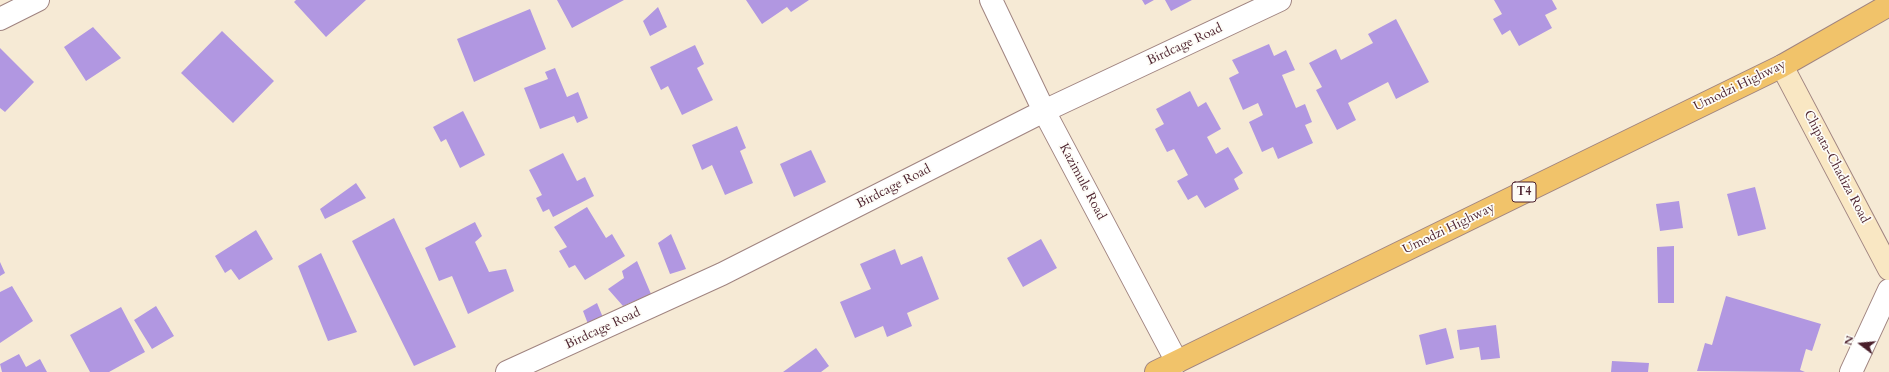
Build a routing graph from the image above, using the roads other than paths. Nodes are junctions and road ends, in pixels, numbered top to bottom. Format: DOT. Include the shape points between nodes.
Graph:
graph roads {
  1 [pos="38,0"];
  2 [pos="991,0"];
  3 [pos="1280,0"];
  4 [pos="1889,5"];
  5 [pos="0,19"];
  6 [pos="1782,66"];
  7 [pos="1044,111"];
  8 [pos="1889,269"];
  9 [pos="1889,290"];
  10 [pos="1177,362"];
  11 [pos="507,372"];
  12 [pos="1156,372"];
  13 [pos="1851,372"];
  1 -- 5 [label="street"];
  2 -- 7 [label="street, Kazimule Road"];
  3 -- 7 [label="street, Birdcage Road"];
  4 -- 6 [label="highway, Umodzi Highway / T4"];
  6 -- 8 [label="main road, Chipata-Chadiza Road"];
  6 -- 10 [label="highway, Umodzi Highway / T4"];
  7 -- 10 [label="street, Kazimule Road"];
  7 -- 11 [label="street, Birdcage Road" via="722,274"];
  9 -- 13 [label="street"];
  10 -- 12 [label="highway, Umodzi Highway / T4"];
}
